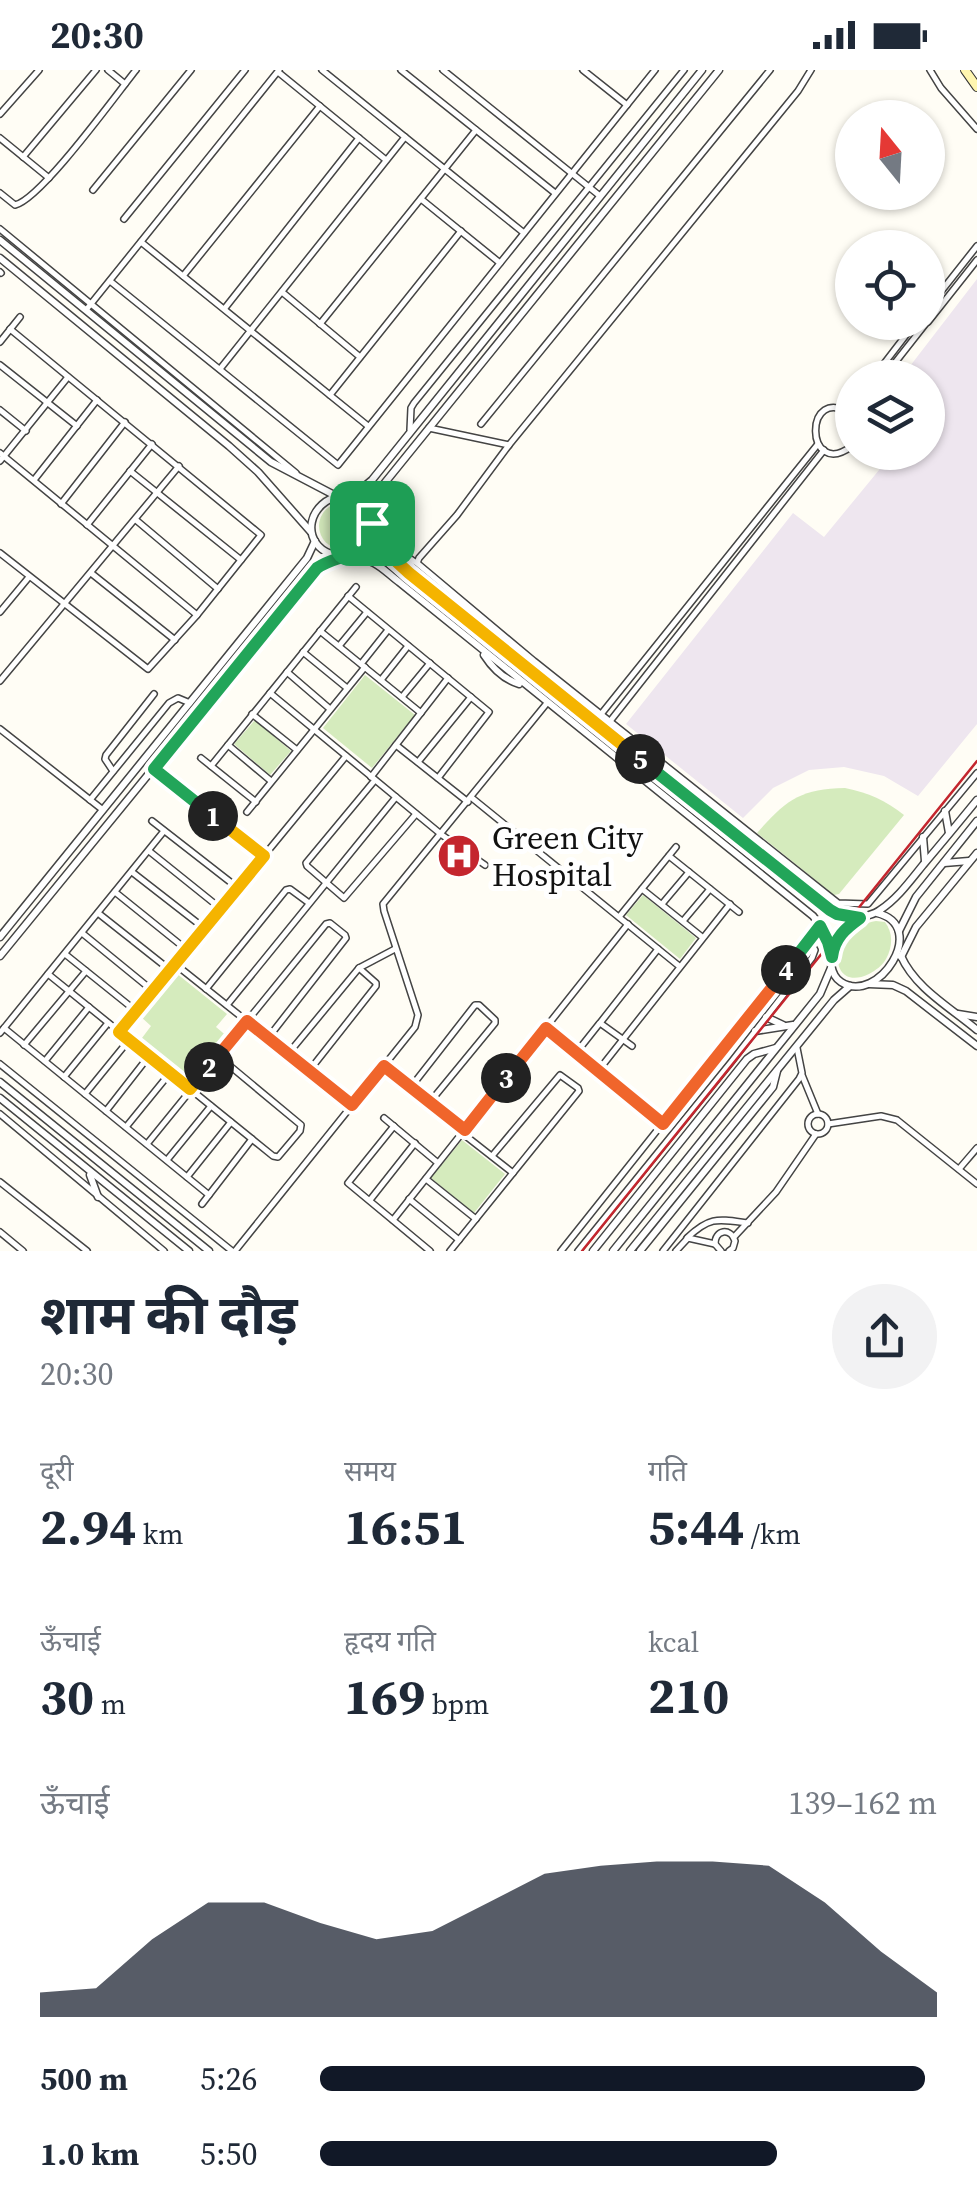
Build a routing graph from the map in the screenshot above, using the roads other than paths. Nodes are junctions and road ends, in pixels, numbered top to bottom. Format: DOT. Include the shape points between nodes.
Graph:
graph roads {
  1 [pos="39,70"];
  2 [pos="96,70"];
  3 [pos="108,70"];
  4 [pos="136,70"];
  5 [pos="191,70"];
  6 [pos="245,70"];
  7 [pos="322,70"];
  8 [pos="400,70"];
  9 [pos="444,70"];
  10 [pos="582,70"];
  11 [pos="655,70"];
  12 [pos="684,70"];
  13 [pos="702,70"];
  14 [pos="719,70"];
  15 [pos="770,70"];
  16 [pos="811,70"];
  17 [pos="930,70"];
  18 [pos="965,70"];
  19 [pos="279,71"];
  20 [pos="125,84"];
  21 [pos="977,87"];
  22 [pos="627,105"];
  23 [pos="320,106"];
  24 [pos="0,114"];
  25 [pos="977,129"];
  26 [pos="476,130"];
  27 [pos="405,136"];
  28 [pos="0,138"];
  29 [pos="360,138"];
  30 [pos="23,157"];
  31 [pos="386,160"];
  32 [pos="445,169"];
  33 [pos="572,173"];
  34 [pos="49,178"];
  35 [pos="589,186"];
  36 [pos="93,190"];
  37 [pos="0,193"];
  38 [pos="556,194"];
  39 [pos="600,196"];
  40 [pos="421,199"];
  41 [pos="124,219"];
  42 [pos="0,228"];
  43 [pos="461,231"];
  44 [pos="524,233"];
  45 [pos="0,240"];
  46 [pos="141,242"];
  47 [pos="14,246"];
  48 [pos="977,246"];
  49 [pos="0,258"];
  50 [pos="977,260"];
  51 [pos="500,262"];
  52 [pos="8,264"];
  53 [pos="0,273"];
  54 [pos="183,276"];
  55 [pos="110,281"];
  56 [pos="945,286"];
  57 [pos="281,292"];
  58 [pos="945,300"];
  59 [pos="92,302"];
  60 [pos="224,309"];
  61 [pos="86,310"];
  62 [pos="20,317"];
  63 [pos="320,324"];
  64 [pos="10,330"];
  65 [pos="250,330"];
  66 [pos="902,340"];
  67 [pos="913,340"];
  68 [pos="0,342"];
  69 [pos="360,358"];
  70 [pos="886,360"];
  71 [pos="897,360"];
  72 [pos="0,364"];
  73 [pos="219,370"];
  74 [pos="68,377"];
  75 [pos="330,395"];
  76 [pos="98,400"];
  77 [pos="48,402"];
  78 [pos="835,409"];
  79 [pos="0,410"];
  80 [pos="124,422"];
  81 [pos="482,424"];
  82 [pos="76,426"];
  83 [pos="369,426"];
  84 [pos="429,428"];
  85 [pos="26,431"];
  86 [pos="410,431"];
  87 [pos="152,444"];
  88 [pos="509,445"];
  89 [pos="821,447"];
  90 [pos="835,452"];
  91 [pos="1,457"];
  92 [pos="179,466"];
  93 [pos="130,470"];
  94 [pos="33,480"];
  95 [pos="306,482"];
  96 [pos="157,492"];
  97 [pos="342,496"];
  98 [pos="61,504"];
  99 [pos="136,519"];
  100 [pos="371,519"];
  101 [pos="87,526"];
  102 [pos="376,536"];
  103 [pos="313,537"];
  104 [pos="113,546"];
  105 [pos="0,554"];
  106 [pos="342,556"];
  107 [pos="241,560"];
  108 [pos="417,563"];
  109 [pos="91,573"];
  110 [pos="29,577"];
  111 [pos="356,587"];
  112 [pos="218,589"];
  113 [pos="348,596"];
  114 [pos="66,603"];
  115 [pos="0,612"];
  116 [pos="367,612"];
  117 [pos="197,615"];
  118 [pos="388,630"];
  119 [pos="320,631"];
  120 [pos="174,640"];
  121 [pos="339,646"];
  122 [pos="408,646"];
  123 [pos="303,652"];
  124 [pos="430,664"];
  125 [pos="363,665"];
  126 [pos="286,672"];
  127 [pos="448,678"];
  128 [pos="381,680"];
  129 [pos="0,681"];
  130 [pos="348,688"];
  131 [pos="270,693"];
  132 [pos="154,694"];
  133 [pos="402,697"];
  134 [pos="471,697"];
  135 [pos="190,702"];
  136 [pos="547,703"];
  137 [pos="331,709"];
  138 [pos="422,712"];
  139 [pos="602,713"];
  140 [pos="252,714"];
  141 [pos="611,720"];
  142 [pos="0,730"];
  143 [pos="314,730"];
  144 [pos="228,744"];
  145 [pos="396,744"];
  146 [pos="298,750"];
  147 [pos="346,756"];
  148 [pos="201,758"];
  149 [pos="418,762"];
  150 [pos="211,766"];
  151 [pos="154,769"];
  152 [pos="114,771"];
  153 [pos="977,773"];
  154 [pos="373,778"];
  155 [pos="438,778"];
  156 [pos="272,782"];
  157 [pos="396,797"];
  158 [pos="90,800"];
  159 [pos="470,800"];
  160 [pos="977,800"];
  161 [pos="256,802"];
  162 [pos="712,803"];
  163 [pos="102,810"];
  164 [pos="945,811"];
  165 [pos="248,812"];
  166 [pos="706,812"];
  167 [pos="416,814"];
  168 [pos="977,821"];
  169 [pos="152,822"];
  170 [pos="977,830"];
  171 [pos="164,831"];
  172 [pos="442,834"];
  173 [pos="949,834"];
  174 [pos="966,835"];
  175 [pos="923,837"];
  176 [pos="676,847"];
  177 [pos="148,851"];
  178 [pos="977,854"];
  179 [pos="264,856"];
  180 [pos="669,856"];
  181 [pos="971,861"];
  182 [pos="926,862"];
  183 [pos="944,862"];
  184 [pos="485,865"];
  185 [pos="132,872"];
  186 [pos="689,872"];
  187 [pos="326,882"];
  188 [pos="238,888"];
  189 [pos="642,888"];
  190 [pos="710,889"];
  191 [pos="115,892"];
  192 [pos="309,903"];
  193 [pos="661,904"];
  194 [pos="730,904"];
  195 [pos="221,909"];
  196 [pos="739,912"];
  197 [pos="98,913"];
  198 [pos="877,913"];
  199 [pos="619,917"];
  200 [pos="860,918"];
  201 [pos="682,921"];
  202 [pos="628,924"];
  203 [pos="820,926"];
  204 [pos="204,928"];
  205 [pos="899,932"];
  206 [pos="82,933"];
  207 [pos="0,937"];
  208 [pos="703,938"];
  209 [pos="809,940"];
  210 [pos="396,948"];
  211 [pos="658,949"];
  212 [pos="187,950"];
  213 [pos="900,953"];
  214 [pos="64,954"];
  215 [pos="0,956"];
  216 [pos="832,957"];
  217 [pos="680,966"];
  218 [pos="173,967"];
  219 [pos="832,967"];
  220 [pos="359,968"];
  221 [pos="86,971"];
  222 [pos="48,974"];
  223 [pos="864,984"];
  224 [pos="850,986"];
  225 [pos="206,988"];
  226 [pos="68,990"];
  227 [pos="153,991"];
  228 [pos="227,1005"];
  229 [pos="89,1007"];
  230 [pos="136,1011"];
  231 [pos="957,1014"];
  232 [pos="977,1016"];
  233 [pos="766,1017"];
  234 [pos="247,1021"];
  235 [pos="108,1023"];
  236 [pos="600,1023"];
  237 [pos="795,1025"];
  238 [pos="784,1026"];
  239 [pos="546,1028"];
  240 [pos="2,1030"];
  241 [pos="977,1030"];
  242 [pos="756,1031"];
  243 [pos="119,1032"];
  244 [pos="268,1038"];
  245 [pos="622,1039"];
  246 [pos="129,1040"];
  247 [pos="24,1044"];
  248 [pos="976,1044"];
  249 [pos="632,1046"];
  250 [pos="796,1046"];
  251 [pos="776,1048"];
  252 [pos="576,1053"];
  253 [pos="288,1054"];
  254 [pos="150,1056"];
  255 [pos="218,1056"];
  256 [pos="45,1061"];
  257 [pos="0,1064"];
  258 [pos="384,1066"];
  259 [pos="778,1070"];
  260 [pos="309,1071"];
  261 [pos="598,1071"];
  262 [pos="170,1073"];
  263 [pos="802,1073"];
  264 [pos="64,1077"];
  265 [pos="0,1082"];
  266 [pos="410,1087"];
  267 [pos="190,1089"];
  268 [pos="85,1094"];
  269 [pos="0,1098"];
  270 [pos="430,1102"];
  271 [pos="352,1105"];
  272 [pos="211,1106"];
  273 [pos="106,1111"];
  274 [pos="0,1114"];
  275 [pos="818,1114"];
  276 [pos="384,1118"];
  277 [pos="231,1122"];
  278 [pos="663,1124"];
  279 [pos="828,1124"];
  280 [pos="53,1126"];
  281 [pos="394,1126"];
  282 [pos="78,1127"];
  283 [pos="126,1127"];
  284 [pos="464,1131"];
  285 [pos="816,1134"];
  286 [pos="252,1139"];
  287 [pos="147,1144"];
  288 [pos="415,1144"];
  289 [pos="977,1148"];
  290 [pos="492,1156"];
  291 [pos="167,1160"];
  292 [pos="438,1162"];
  293 [pos="958,1170"];
  294 [pos="89,1172"];
  295 [pos="512,1173"];
  296 [pos="187,1177"];
  297 [pos="426,1178"];
  298 [pos="0,1182"];
  299 [pos="977,1184"];
  300 [pos="209,1195"];
  301 [pos="98,1197"];
  302 [pos="409,1199"];
  303 [pos="369,1200"];
  304 [pos="202,1204"];
  305 [pos="476,1219"];
  306 [pos="393,1220"];
  307 [pos="748,1223"];
  308 [pos="0,1232"];
  309 [pos="734,1237"];
  310 [pos="687,1238"];
  311 [pos="459,1240"];
  312 [pos="715,1244"];
  313 [pos="734,1249"];
  314 [pos="23,1251"];
  315 [pos="87,1251"];
  316 [pos="164,1251"];
  317 [pos="189,1251"];
  318 [pos="209,1251"];
  319 [pos="233,1251"];
  320 [pos="430,1251"];
  321 [pos="450,1251"];
  322 [pos="562,1251"];
  323 [pos="578,1251"];
  324 [pos="593,1251"];
  325 [pos="613,1251"];
  326 [pos="630,1251"];
  327 [pos="640,1251"];
  328 [pos="663,1251"];
  329 [pos="676,1251"];
  330 [pos="720,1251"];
  1 -- 24 [label="street"];
  2 -- 30 [label="street"];
  3 -- 20 [label="street"];
  4 -- 20 [label="street"];
  5 -- 36 [label="street"];
  6 -- 41 [label="street"];
  7 -- 27 [label="street"];
  8 -- 26 [label="street"];
  9 -- 33 [label="street"];
  10 -- 22 [label="street"];
  11 -- 22 [label="street"];
  12 -- 35 [label="street"];
  13 -- 39 [label="street"];
  14 -- 84 [label="street"];
  15 -- 81 [label="street"];
  16 -- 88 [label="street"];
  17 -- 25 [label="street"];
  18 -- 21 [label="main road"];
  19 -- 23 [label="street"];
  19 -- 46 [label="street"];
  20 -- 34 [label="street"];
  22 -- 33 [label="street"];
  23 -- 29 [label="street"];
  23 -- 54 [label="street"];
  26 -- 32 [label="street"];
  26 -- 38 [label="street"];
  27 -- 31 [label="street"];
  27 -- 32 [label="street"];
  28 -- 30 [label="street"];
  29 -- 31 [label="street"];
  29 -- 60 [label="street"];
  30 -- 34 [label="street"];
  31 -- 57 [label="street"];
  32 -- 40 [label="street"];
  32 -- 44 [label="street"];
  33 -- 35 [label="street"];
  33 -- 38 [label="street"];
  34 -- 37 [label="street" via="18,205"];
  35 -- 39 [label="street"];
  35 -- 86 [label="street" via="414,403"];
  38 -- 44 [label="street"];
  39 -- 86 [label="street"];
  40 -- 43 [label="street"];
  40 -- 63 [label="street"];
  42 -- 47 [label="street"];
  43 -- 51 [label="street"];
  43 -- 69 [label="street"];
  44 -- 51 [label="street"];
  45 -- 47 [label="street"];
  46 -- 54 [label="street"];
  46 -- 55 [label="street"];
  47 -- 59 [label="street"];
  47 -- 61 [label="street"];
  48 -- 56 [label="street"];
  49 -- 52 [label="street"];
  50 -- 58 [label="street"];
  51 -- 83 [label="street"];
  52 -- 53 [label="street"];
  52 -- 103 [label="street" via="230,446"];
  54 -- 60 [label="street"];
  55 -- 59 [label="street"];
  55 -- 73 [label="street"];
  57 -- 63 [label="street"];
  57 -- 65 [label="street"];
  59 -- 61 [label="street"];
  59 -- 95 [label="street"];
  60 -- 65 [label="street"];
  61 -- 95 [label="street" via="271,462"];
  62 -- 64 [label="street"];
  63 -- 69 [label="street"];
  64 -- 68 [label="street"];
  64 -- 74 [label="street"];
  65 -- 73 [label="street"];
  65 -- 75 [label="street"];
  66 -- 70 [label="street"];
  67 -- 71 [label="street"];
  69 -- 75 [label="street"];
  72 -- 77 [label="street"];
  73 -- 83 [label="street" via="337,465"];
  74 -- 76 [label="street"];
  74 -- 77 [label="street"];
  75 -- 83 [label="street"];
  76 -- 80 [label="street"];
  76 -- 82 [label="street"];
  77 -- 82 [label="street"];
  77 -- 85 [label="street"];
  78 -- 89 [label="street" via="819,416 814,430"];
  79 -- 85 [label="street"];
  80 -- 87 [label="street"];
  80 -- 98 [label="street"];
  82 -- 94 [label="street"];
  84 -- 88 [label="street"];
  84 -- 100 [label="street" via="379,490"];
  85 -- 91 [label="street"];
  86 -- 97 [label="street" via="372,480"];
  87 -- 92 [label="street"];
  87 -- 93 [label="street"];
  88 -- 108 [label="street"];
  89 -- 90 [label="street"];
  89 -- 139 [label="street"];
  89 -- 141 [label="street"];
  91 -- 94 [label="street"];
  92 -- 96 [label="street"];
  92 -- 107 [label="street" via="261,533"];
  93 -- 96 [label="street"];
  93 -- 101 [label="street"];
  94 -- 98 [label="street"];
  95 -- 97 [label="street"];
  96 -- 99 [label="street"];
  96 -- 107 [label="street"];
  97 -- 100 [label="street" via="361,503"];
  97 -- 103 [label="street" via="320,505"];
  98 -- 101 [label="street"];
  99 -- 104 [label="street"];
  99 -- 112 [label="street"];
  100 -- 102 [label="street"];
  100 -- 106 [label="street" via="370,539"];
  101 -- 104 [label="street"];
  102 -- 108 [label="street"];
  102 -- 166 [label="street" via="409,573"];
  103 -- 106 [label="street" via="319,548"];
  103 -- 135 [label="street" via="308,558"];
  104 -- 109 [label="street"];
  104 -- 117 [label="street"];
  105 -- 110 [label="street"];
  106 -- 136 [label="street" via="373,562"];
  106 -- 151 [label="street" via="317,568"];
  107 -- 112 [label="street"];
  108 -- 139 [label="street"];
  109 -- 114 [label="street"];
  109 -- 120 [label="street"];
  110 -- 114 [label="street"];
  110 -- 115 [label="street"];
  111 -- 113 [label="street"];
  112 -- 117 [label="street"];
  113 -- 116 [label="street"];
  113 -- 119 [label="street"];
  114 -- 120 [label="street" via="148,669"];
  114 -- 129 [label="street"];
  116 -- 118 [label="street"];
  116 -- 121 [label="street"];
  117 -- 120 [label="street"];
  118 -- 122 [label="street"];
  118 -- 125 [label="street"];
  119 -- 121 [label="street"];
  119 -- 123 [label="street"];
  121 -- 125 [label="street"];
  122 -- 124 [label="street"];
  122 -- 128 [label="street"];
  123 -- 126 [label="street"];
  123 -- 130 [label="street"];
  124 -- 127 [label="street"];
  124 -- 133 [label="street"];
  125 -- 128 [label="street"];
  125 -- 130 [label="street"];
  126 -- 131 [label="street"];
  126 -- 137 [label="street"];
  127 -- 134 [label="street"];
  127 -- 138 [label="street"];
  128 -- 133 [label="street"];
  130 -- 137 [label="street"];
  131 -- 140 [label="street"];
  131 -- 143 [label="street"];
  132 -- 152 [label="street" via="106,755"];
  133 -- 138 [label="street"];
  134 -- 149 [label="street"];
  134 -- 155 [label="street" via="489,713"];
  135 -- 152 [label="street" via="168,703"];
  135 -- 163 [label="street"];
  136 -- 159 [label="street"];
  136 -- 203 [label="street"];
  137 -- 143 [label="street"];
  138 -- 145 [label="street"];
  139 -- 141 [label="street"];
  140 -- 144 [label="street"];
  140 -- 146 [label="street"];
  141 -- 162 [label="street"];
  142 -- 158 [label="street"];
  143 -- 146 [label="street"];
  143 -- 147 [label="street"];
  144 -- 150 [label="street"];
  144 -- 156 [label="street"];
  145 -- 149 [label="street"];
  145 -- 154 [label="street"];
  146 -- 156 [label="street"];
  147 -- 154 [label="street"];
  147 -- 179 [label="street"];
  148 -- 150 [label="street"];
  149 -- 155 [label="street"];
  150 -- 161 [label="street"];
  151 -- 179 [label="street"];
  151 -- 215 [label="street"];
  152 -- 158 [label="street"];
  153 -- 164 [label="street"];
  154 -- 157 [label="street"];
  154 -- 187 [label="street" via="306,863"];
  155 -- 159 [label="street"];
  156 -- 161 [label="street"];
  157 -- 167 [label="street"];
  157 -- 187 [label="street"];
  158 -- 163 [label="street"];
  159 -- 172 [label="street"];
  159 -- 199 [label="street"];
  160 -- 173 [label="street"];
  161 -- 165 [label="street"];
  162 -- 166 [label="street"];
  162 -- 175 [label="street" via="841,904 868,903"];
  163 -- 207 [label="street"];
  164 -- 173 [label="street"];
  164 -- 175 [label="street"];
  166 -- 200 [label="street" via="830,910"];
  167 -- 172 [label="street"];
  167 -- 187 [label="street" via="347,898"];
  168 -- 174 [label="street"];
  169 -- 171 [label="street"];
  170 -- 174 [label="street"];
  171 -- 177 [label="street"];
  171 -- 188 [label="street"];
  172 -- 184 [label="street"];
  172 -- 210 [label="street" via="383,904"];
  173 -- 182 [label="street"];
  174 -- 183 [label="street"];
  175 -- 182 [label="street"];
  176 -- 180 [label="street"];
  177 -- 185 [label="street"];
  177 -- 195 [label="street"];
  178 -- 181 [label="street"];
  179 -- 188 [label="street"];
  180 -- 186 [label="street"];
  180 -- 189 [label="street"];
  181 -- 183 [label="street"];
  181 -- 213 [label="street"];
  182 -- 198 [label="street"];
  183 -- 205 [label="street" via="911,904"];
  185 -- 191 [label="street"];
  185 -- 204 [label="street"];
  186 -- 190 [label="street"];
  186 -- 193 [label="street"];
  187 -- 192 [label="street"];
  188 -- 195 [label="street"];
  189 -- 193 [label="street"];
  189 -- 199 [label="street"];
  190 -- 194 [label="street"];
  190 -- 201 [label="street"];
  191 -- 197 [label="street"];
  191 -- 212 [label="street"];
  192 -- 225 [label="street" via="286,890"];
  192 -- 228 [label="street"];
  193 -- 201 [label="street"];
  194 -- 196 [label="street"];
  194 -- 208 [label="street"];
  195 -- 204 [label="street"];
  197 -- 206 [label="street"];
  197 -- 218 [label="street"];
  198 -- 200 [label="street"];
  198 -- 205 [label="street" via="894,921"];
  199 -- 202 [label="street"];
  200 -- 216 [label="street" via="844,930"];
  201 -- 208 [label="street"];
  202 -- 211 [label="street"];
  202 -- 239 [label="street"];
  203 -- 209 [label="street"];
  203 -- 216 [label="street"];
  204 -- 212 [label="street"];
  205 -- 213 [label="street"];
  206 -- 214 [label="street"];
  206 -- 227 [label="street"];
  208 -- 217 [label="street"];
  209 -- 233 [label="street" via="812,958"];
  209 -- 278 [label="street"];
  210 -- 220 [label="street"];
  210 -- 258 [label="street" via="418,1021"];
  211 -- 217 [label="street"];
  211 -- 236 [label="street"];
  212 -- 218 [label="street"];
  213 -- 223 [label="street" via="884,975"];
  213 -- 231 [label="street" via="915,978"];
  214 -- 221 [label="street"];
  214 -- 222 [label="street"];
  216 -- 219 [label="street"];
  217 -- 245 [label="street"];
  218 -- 225 [label="street"];
  218 -- 227 [label="street"];
  219 -- 224 [label="street"];
  219 -- 237 [label="street"];
  220 -- 253 [label="street"];
  220 -- 260 [label="street" via="376,986"];
  221 -- 226 [label="street"];
  221 -- 230 [label="street"];
  222 -- 226 [label="street"];
  222 -- 240 [label="street"];
  223 -- 224 [label="street"];
  223 -- 248 [label="street" via="906,991"];
  224 -- 250 [label="street"];
  225 -- 228 [label="street"];
  226 -- 229 [label="street"];
  226 -- 247 [label="street"];
  227 -- 230 [label="street"];
  228 -- 234 [label="street"];
  229 -- 235 [label="street"];
  229 -- 256 [label="street"];
  230 -- 243 [label="street"];
  231 -- 232 [label="street"];
  231 -- 241 [label="street"];
  233 -- 238 [label="street"];
  233 -- 242 [label="street"];
  234 -- 244 [label="street"];
  234 -- 244 [label="street" via="328,922 345,935"];
  234 -- 255 [label="street"];
  235 -- 243 [label="street"];
  235 -- 264 [label="street"];
  236 -- 245 [label="street"];
  236 -- 252 [label="street"];
  237 -- 238 [label="street"];
  237 -- 251 [label="street"];
  238 -- 242 [label="street"];
  239 -- 252 [label="street"];
  239 -- 284 [label="street"];
  240 -- 247 [label="street"];
  242 -- 323 [label="street"];
  243 -- 246 [label="street"];
  244 -- 253 [label="street"];
  245 -- 249 [label="street"];
  245 -- 261 [label="street"];
  246 -- 254 [label="street"];
  246 -- 268 [label="street"];
  247 -- 256 [label="street"];
  250 -- 259 [label="street"];
  250 -- 263 [label="street"];
  251 -- 324 [label="street" via="748,1059"];
  251 -- 325 [label="street"];
  252 -- 261 [label="street"];
  253 -- 260 [label="street"];
  254 -- 262 [label="street"];
  254 -- 273 [label="street"];
  255 -- 267 [label="street"];
  255 -- 286 [label="street" via="301,1124 278,1157"];
  256 -- 264 [label="street"];
  257 -- 282 [label="street"];
  258 -- 266 [label="street"];
  258 -- 271 [label="street"];
  259 -- 326 [label="street"];
  259 -- 327 [label="street" via="774,1086"];
  260 -- 271 [label="street"];
  261 -- 278 [label="street"];
  262 -- 267 [label="street"];
  262 -- 283 [label="street"];
  263 -- 275 [label="street"];
  263 -- 328 [label="street"];
  264 -- 268 [label="street"];
  265 -- 280 [label="street"];
  266 -- 270 [label="street"];
  266 -- 270 [label="street" via="479,1005 495,1023"];
  267 -- 272 [label="street"];
  267 -- 287 [label="street"];
  268 -- 273 [label="street"];
  269 -- 294 [label="street"];
  270 -- 284 [label="street"];
  271 -- 319 [label="street"];
  272 -- 277 [label="street"];
  272 -- 291 [label="street"];
  273 -- 283 [label="street"];
  274 -- 301 [label="street"];
  275 -- 279 [label="street"];
  275 -- 285 [label="street" via="808,1124"];
  276 -- 281 [label="street"];
  277 -- 286 [label="street"];
  277 -- 296 [label="street"];
  278 -- 322 [label="street"];
  279 -- 285 [label="street"];
  279 -- 293 [label="street" via="889,1117"];
  280 -- 282 [label="street"];
  280 -- 318 [label="street"];
  281 -- 288 [label="street"];
  281 -- 303 [label="street" via="348,1182"];
  282 -- 319 [label="street"];
  283 -- 287 [label="street"];
  284 -- 290 [label="street"];
  284 -- 292 [label="street"];
  285 -- 307 [label="street"];
  286 -- 300 [label="street"];
  287 -- 291 [label="street"];
  288 -- 292 [label="street"];
  288 -- 303 [label="street"];
  289 -- 293 [label="street"];
  290 -- 295 [label="street"];
  290 -- 295 [label="street" via="564,1075 580,1090"];
  291 -- 296 [label="street"];
  292 -- 297 [label="street"];
  293 -- 299 [label="street"];
  294 -- 301 [label="street"];
  294 -- 317 [label="street"];
  295 -- 305 [label="street"];
  296 -- 300 [label="street"];
  297 -- 302 [label="street"];
  297 -- 305 [label="street"];
  298 -- 315 [label="street"];
  300 -- 304 [label="street"];
  301 -- 316 [label="street"];
  302 -- 306 [label="street"];
  302 -- 311 [label="street"];
  303 -- 306 [label="street"];
  305 -- 311 [label="street"];
  306 -- 320 [label="street"];
  307 -- 309 [label="street"];
  307 -- 310 [label="street" via="710,1220"];
  308 -- 314 [label="street"];
  309 -- 312 [label="street" via="720,1232"];
  309 -- 313 [label="street"];
  310 -- 312 [label="street"];
  310 -- 329 [label="street"];
  311 -- 321 [label="street"];
  312 -- 330 [label="street"];
}
